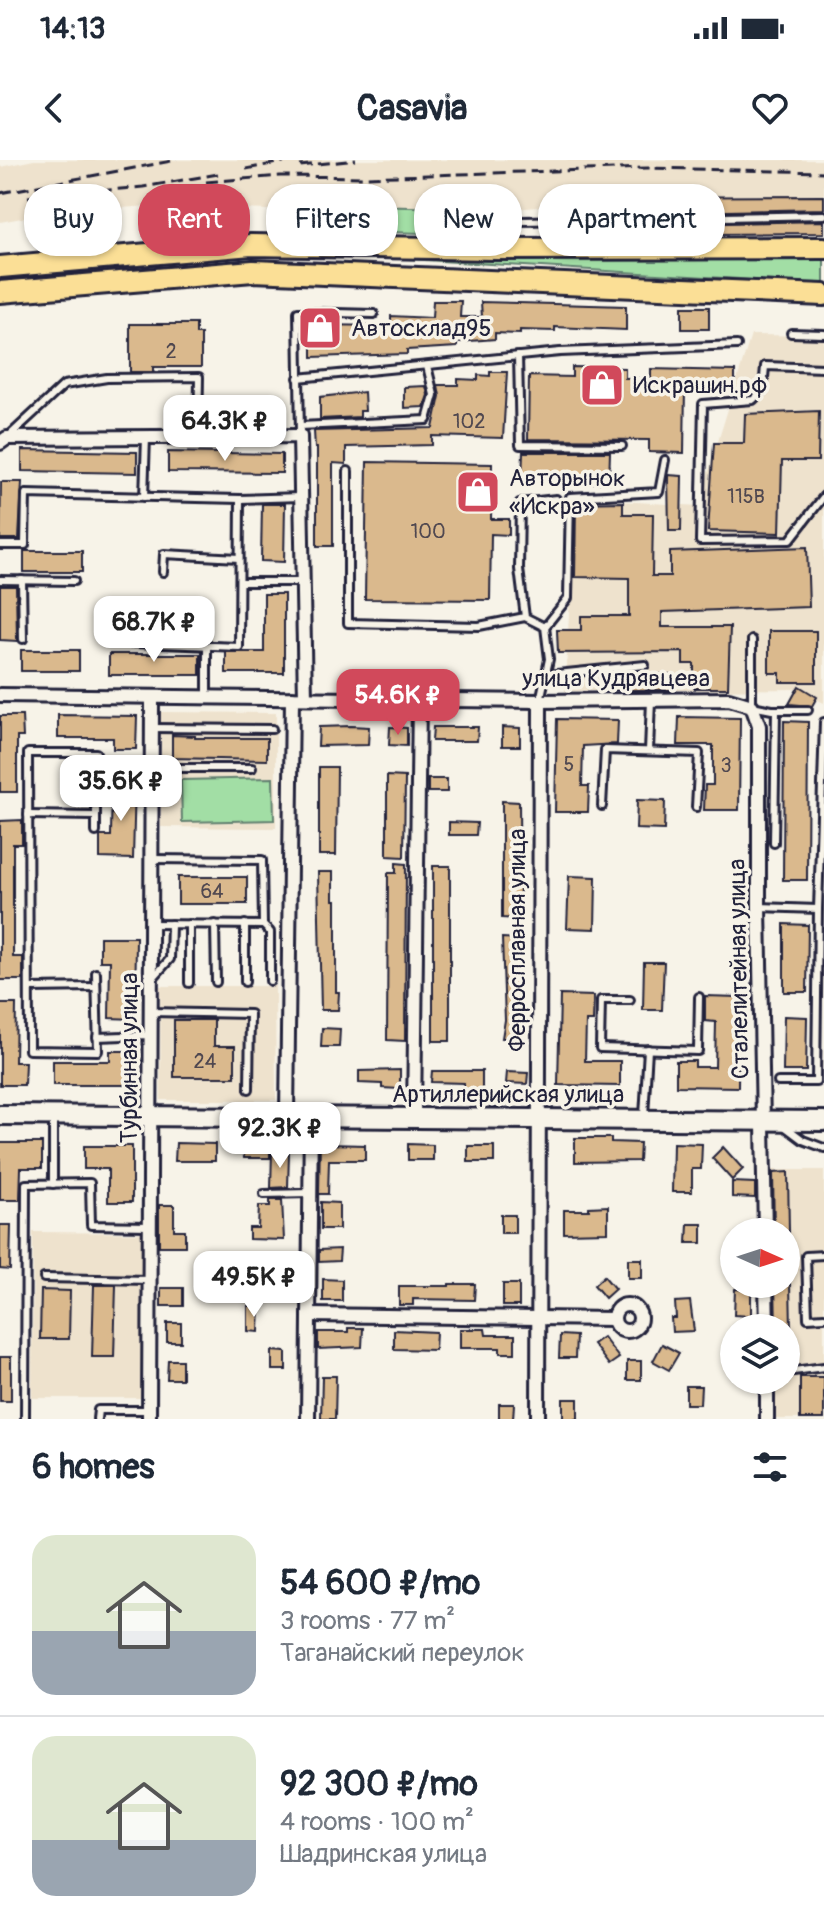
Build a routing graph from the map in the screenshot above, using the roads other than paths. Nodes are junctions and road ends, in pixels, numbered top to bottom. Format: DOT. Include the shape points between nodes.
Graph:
graph roads {
  1 [pos="824,215"];
  2 [pos="522,221"];
  3 [pos="414,248"];
  4 [pos="824,248"];
  5 [pos="522,249"];
  6 [pos="0,267"];
  7 [pos="0,292"];
  8 [pos="824,295"];
  9 [pos="374,314"];
  10 [pos="791,333"];
  11 [pos="824,334"];
  12 [pos="737,345"];
  13 [pos="518,356"];
  14 [pos="427,366"];
  15 [pos="824,368"];
  16 [pos="298,378"];
  17 [pos="300,431"];
  18 [pos="146,437"];
  19 [pos="198,437"];
  20 [pos="3,441"];
  21 [pos="622,446"];
  22 [pos="665,460"];
  23 [pos="348,471"];
  24 [pos="824,496"];
  25 [pos="144,497"];
  26 [pos="301,497"];
  27 [pos="240,499"];
  28 [pos="556,499"];
  29 [pos="0,545"];
  30 [pos="239,558"];
  31 [pos="163,572"];
  32 [pos="0,580"];
  33 [pos="22,580"];
  34 [pos="74,581"];
  35 [pos="240,582"];
  36 [pos="303,582"];
  37 [pos="525,617"];
  38 [pos="545,627"];
  39 [pos="23,639"];
  40 [pos="752,640"];
  41 [pos="111,642"];
  42 [pos="207,646"];
  43 [pos="645,665"];
  44 [pos="547,675"];
  45 [pos="0,695"];
  46 [pos="152,698"];
  47 [pos="207,698"];
  48 [pos="298,698"];
  49 [pos="419,699"];
  50 [pos="651,700"];
  51 [pos="540,701"];
  52 [pos="752,706"];
  53 [pos="776,710"];
  54 [pos="808,710"];
  55 [pos="824,722"];
  56 [pos="152,728"];
  57 [pos="272,729"];
  58 [pos="649,751"];
  59 [pos="95,768"];
  60 [pos="151,768"];
  61 [pos="252,768"];
  62 [pos="822,782"];
  63 [pos="602,806"];
  64 [pos="696,807"];
  65 [pos="28,815"];
  66 [pos="95,816"];
  67 [pos="96,832"];
  68 [pos="774,843"];
  69 [pos="151,859"];
  70 [pos="822,860"];
  71 [pos="759,907"];
  72 [pos="818,909"];
  73 [pos="151,924"];
  74 [pos="171,924"];
  75 [pos="189,924"];
  76 [pos="215,924"];
  77 [pos="245,924"];
  78 [pos="263,925"];
  79 [pos="821,951"];
  80 [pos="96,973"];
  81 [pos="151,980"];
  82 [pos="270,981"];
  83 [pos="216,982"];
  84 [pos="245,982"];
  85 [pos="189,983"];
  86 [pos="96,987"];
  87 [pos="29,988"];
  88 [pos="699,997"];
  89 [pos="630,1000"];
  90 [pos="151,1012"];
  91 [pos="151,1035"];
  92 [pos="97,1037"];
  93 [pos="648,1049"];
  94 [pos="778,1082"];
  95 [pos="249,1089"];
  96 [pos="53,1114"];
  97 [pos="0,1115"];
  98 [pos="150,1115"];
  99 [pos="287,1116"];
  100 [pos="311,1116"];
  101 [pos="414,1118"];
  102 [pos="537,1119"];
  103 [pos="644,1119"];
  104 [pos="770,1120"];
  105 [pos="824,1121"];
  106 [pos="824,1148"];
  107 [pos="53,1184"];
  108 [pos="310,1193"];
  109 [pos="264,1194"];
  110 [pos="766,1218"];
  111 [pos="150,1226"];
  112 [pos="824,1255"];
  113 [pos="44,1278"];
  114 [pos="150,1280"];
  115 [pos="309,1315"];
  116 [pos="824,1317"];
  117 [pos="538,1319"];
  118 [pos="613,1319"];
  119 [pos="824,1367"];
  120 [pos="800,1370"];
  121 [pos="767,1394"];
  122 [pos="149,1414"];
  123 [pos="25,1419"];
  124 [pos="97,1419"];
  125 [pos="308,1419"];
  126 [pos="538,1419"];
  127 [pos="767,1419"];
  1 -- 2 [label="lane"];
  3 -- 6 [label="main road" via="251,245"];
  4 -- 5 [label="main road"];
  7 -- 8 [label="main road" via="253,271"];
  9 -- 16 [label="lane" via="298,312"];
  10 -- 11 [label="lane"];
  12 -- 13 [label="lane"];
  13 -- 14 [label="lane"];
  13 -- 21 [label="lane" via="520,445"];
  14 -- 16 [label="lane"];
  14 -- 17 [label="lane" via="434,395 427,420"];
  15 -- 24 [label="lane" via="765,366 763,390 753,400 703,404 700,541 790,540"];
  16 -- 17 [label="lane"];
  17 -- 19 [label="street"];
  17 -- 26 [label="street"];
  18 -- 19 [label="street"];
  18 -- 20 [label="street"];
  18 -- 25 [label="lane"];
  19 -- 20 [label="lane" via="199,377 107,378 64,385"];
  22 -- 38 [label="lane" via="659,492 570,497 568,598"];
  23 -- 37 [label="lane" via="348,623 479,626"];
  25 -- 27 [label="lane"];
  25 -- 29 [label="lane" via="26,494 25,545"];
  26 -- 27 [label="lane"];
  26 -- 36 [label="street"];
  27 -- 30 [label="lane"];
  28 -- 37 [label="lane" via="520,503"];
  30 -- 31 [label="lane" via="164,554"];
  30 -- 35 [label="lane"];
  32 -- 33 [label="lane"];
  33 -- 34 [label="lane"];
  33 -- 39 [label="lane"];
  35 -- 36 [label="lane"];
  35 -- 42 [label="lane" via="239,647"];
  36 -- 48 [label="street"];
  37 -- 38 [label="lane"];
  38 -- 44 [label="lane"];
  40 -- 52 [label="lane"];
  41 -- 42 [label="lane"];
  42 -- 47 [label="lane"];
  43 -- 44 [label="lane"];
  44 -- 51 [label="lane"];
  45 -- 46 [label="street, улица Кудрявцева"];
  46 -- 47 [label="street, улица Кудрявцева"];
  46 -- 56 [label="street, Турбинная улица"];
  47 -- 48 [label="street, улица Кудрявцева"];
  48 -- 49 [label="street, улица Кудрявцева"];
  48 -- 99 [label="street"];
  49 -- 51 [label="street, улица Кудрявцева"];
  49 -- 101 [label="street"];
  50 -- 51 [label="street, улица Кудрявцева"];
  50 -- 52 [label="street, улица Кудрявцева" via="729,699"];
  50 -- 58 [label="lane"];
  51 -- 102 [label="street, Ферросплавная улица"];
  52 -- 53 [label="lane"];
  52 -- 71 [label="street, Сталелитейная улица" via="759,726"];
  53 -- 54 [label="lane"];
  53 -- 68 [label="lane"];
  55 -- 62 [label="lane"];
  56 -- 57 [label="lane"];
  56 -- 60 [label="street, Турбинная улица"];
  58 -- 63 [label="lane" via="605,750"];
  58 -- 64 [label="lane" via="699,753"];
  59 -- 60 [label="lane"];
  59 -- 65 [label="lane" via="96,753 28,753"];
  59 -- 66 [label="lane"];
  60 -- 61 [label="lane"];
  60 -- 69 [label="street, Турбинная улица"];
  62 -- 70 [label="lane"];
  65 -- 66 [label="lane"];
  65 -- 87 [label="lane"];
  66 -- 67 [label="lane"];
  69 -- 73 [label="street, Турбинная улица"];
  69 -- 78 [label="lane" via="262,860"];
  70 -- 72 [label="lane"];
  71 -- 72 [label="lane"];
  71 -- 104 [label="street, Сталелитейная улица"];
  72 -- 79 [label="lane"];
  73 -- 74 [label="lane"];
  73 -- 81 [label="street, Турбинная улица"];
  74 -- 75 [label="lane"];
  74 -- 81 [label="lane" via="170,959"];
  75 -- 76 [label="lane"];
  75 -- 85 [label="lane"];
  76 -- 77 [label="lane"];
  76 -- 83 [label="lane"];
  77 -- 78 [label="lane"];
  77 -- 84 [label="lane"];
  78 -- 82 [label="lane" via="270,932"];
  79 -- 94 [label="lane" via="816,1082"];
  80 -- 86 [label="lane"];
  81 -- 90 [label="street, Турбинная улица"];
  86 -- 87 [label="lane"];
  86 -- 92 [label="lane"];
  87 -- 92 [label="lane" via="29,1050 98,1051"];
  88 -- 93 [label="lane" via="698,1051"];
  89 -- 93 [label="lane" via="601,1000 600,1048"];
  90 -- 91 [label="street, Турбинная улица"];
  90 -- 95 [label="lane" via="250,1014"];
  91 -- 92 [label="lane"];
  91 -- 98 [label="street, Турбинная улица"];
  93 -- 103 [label="lane"];
  96 -- 97 [label="street, Артиллерийская улица"];
  96 -- 98 [label="street, Артиллерийская улица"];
  96 -- 107 [label="lane"];
  98 -- 99 [label="street, Артиллерийская улица"];
  98 -- 111 [label="street, Турбинная улица"];
  99 -- 100 [label="street, Артиллерийская улица"];
  100 -- 101 [label="street, Артиллерийская улица"];
  100 -- 108 [label="street"];
  101 -- 102 [label="street, Артиллерийская улица"];
  102 -- 103 [label="street, Артиллерийская улица"];
  102 -- 117 [label="street, Ферросплавная улица"];
  103 -- 104 [label="street, Артиллерийская улица"];
  104 -- 105 [label="street, Артиллерийская улица"];
  104 -- 106 [label="lane"];
  104 -- 110 [label="street, Сталелитейная улица"];
  107 -- 111 [label="lane" via="90,1183 91,1225"];
  107 -- 123 [label="lane" via="26,1184"];
  108 -- 109 [label="lane"];
  108 -- 115 [label="street"];
  111 -- 114 [label="street, Турбинная улица"];
  112 -- 116 [label="lane" via="806,1256 808,1318"];
  113 -- 114 [label="lane"];
  114 -- 122 [label="street, Турбинная улица"];
  115 -- 117 [label="street"];
  115 -- 125 [label="street"];
  117 -- 118 [label="street"];
  117 -- 126 [label="street, Ферросплавная улица"];
  119 -- 120 [label="lane"];
  121 -- 127 [label="street"];
  122 -- 124 [label="lane" via="98,1410"];
}
